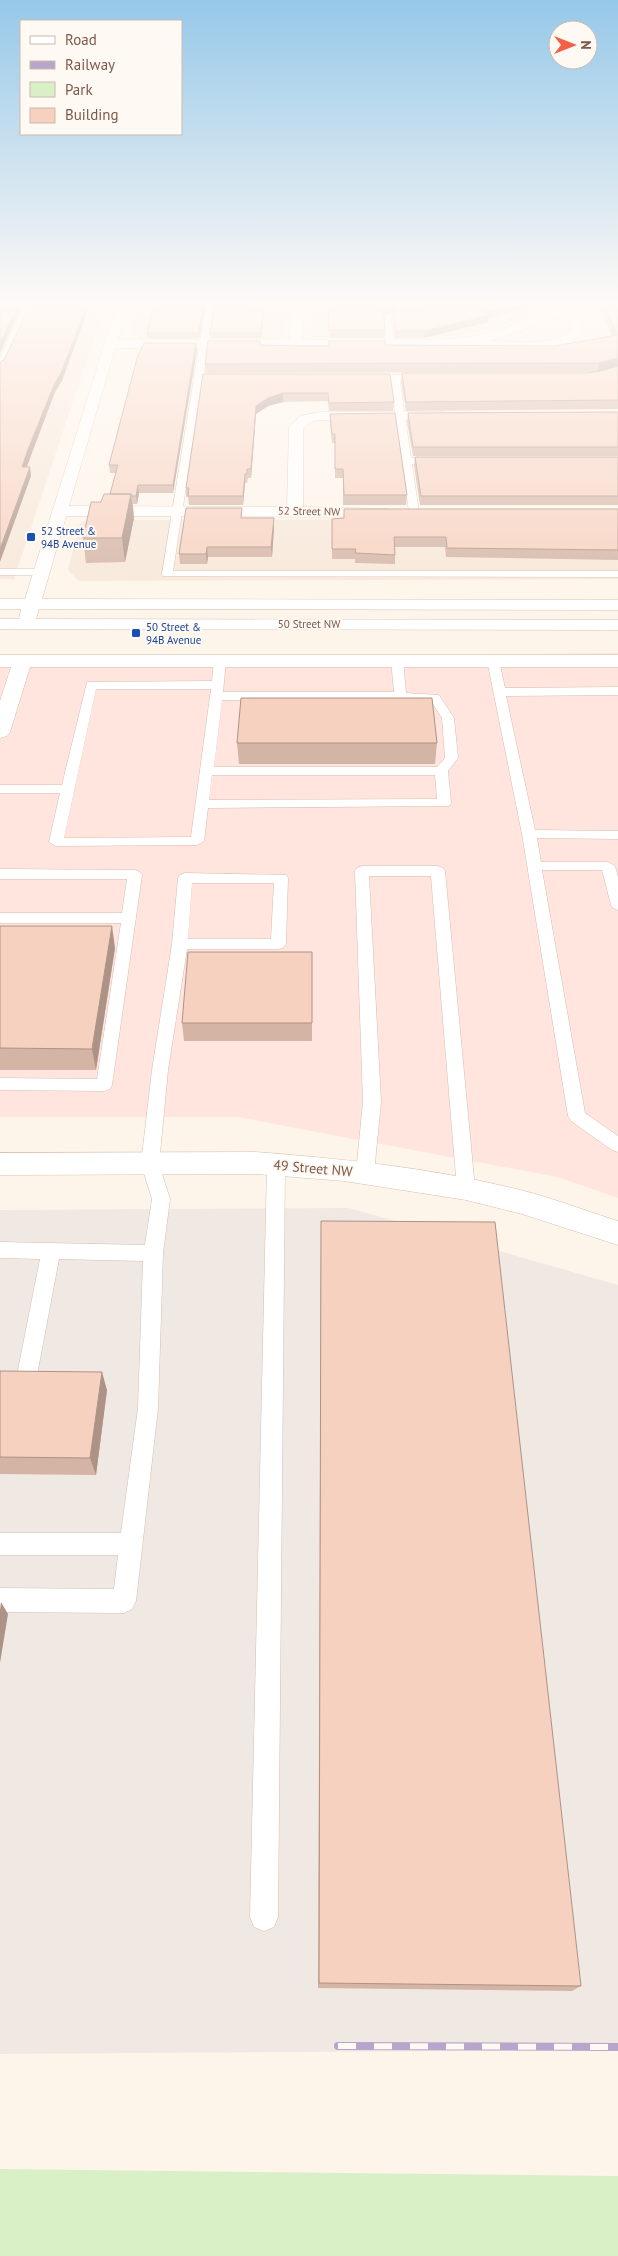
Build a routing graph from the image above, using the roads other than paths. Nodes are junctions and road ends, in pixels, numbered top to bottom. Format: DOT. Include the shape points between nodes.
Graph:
graph roads {
  1 [pos="90,410"];
  2 [pos="198,410"];
  3 [pos="399,410"];
  4 [pos="400,416"];
  5 [pos="459,416"];
  6 [pos="406,461"];
  7 [pos="444,461"];
  8 [pos="61,510"];
  9 [pos="178,511"];
  10 [pos="295,511"];
  11 [pos="414,512"];
  12 [pos="434,512"];
  13 [pos="0,572"];
  14 [pos="42,572"];
  15 [pos="618,574"];
  16 [pos="0,604"];
  17 [pos="32,604"];
  18 [pos="137,604"];
  19 [pos="618,604"];
  20 [pos="0,624"];
  21 [pos="26,624"];
  22 [pos="618,625"];
  23 [pos="220,660"];
  24 [pos="397,660"];
  25 [pos="493,660"];
  26 [pos="0,661"];
  27 [pos="22,661"];
  28 [pos="618,661"];
  29 [pos="217,690"];
  30 [pos="618,691"];
  31 [pos="500,692"];
  32 [pos="6,695"];
  33 [pos="400,696"];
  34 [pos="0,732"];
  35 [pos="206,771"];
  36 [pos="441,771"];
  37 [pos="0,789"];
  38 [pos="69,789"];
  39 [pos="202,804"];
  40 [pos="529,834"];
  41 [pos="618,835"];
  42 [pos="534,866"];
  43 [pos="0,874"];
  44 [pos="618,905"];
  45 [pos="0,918"];
  46 [pos="129,918"];
  47 [pos="180,944"];
  48 [pos="0,1084"];
  49 [pos="618,1145"];
  50 [pos="0,1164"];
  51 [pos="150,1164"];
  52 [pos="276,1165"];
  53 [pos="365,1173"];
  54 [pos="466,1190"];
  55 [pos="618,1233"];
  56 [pos="0,1250"];
  57 [pos="51,1251"];
  58 [pos="153,1252"];
  59 [pos="28,1375"];
  60 [pos="0,1544"];
  61 [pos="129,1544"];
  62 [pos="0,1600"];
  63 [pos="264,1917"];
  1 -- 8 [label="street"];
  2 -- 9 [label="lane"];
  3 -- 4 [label="lane"];
  4 -- 5 [label="street"];
  4 -- 6 [label="lane"];
  4 -- 10 [label="street" via="320,416 305,419 296,428"];
  6 -- 7 [label="lane"];
  6 -- 11 [label="lane"];
  8 -- 9 [label="street, 52 Street NW"];
  8 -- 14 [label="street"];
  9 -- 10 [label="street, 52 Street NW"];
  9 -- 15 [label="lane" via="167,574"];
  10 -- 11 [label="street, 52 Street NW"];
  11 -- 12 [label="street, 52 Street NW"];
  13 -- 14 [label="lane"];
  14 -- 17 [label="street"];
  14 -- 18 [label="street" via="60,587"];
  16 -- 17 [label="street, 50 Street NW"];
  17 -- 18 [label="street, 50 Street NW"];
  17 -- 21 [label="street"];
  18 -- 19 [label="street, 50 Street NW"];
  20 -- 21 [label="street, 50 Street NW"];
  21 -- 22 [label="street, 50 Street NW"];
  23 -- 24 [label="street"];
  23 -- 27 [label="street"];
  23 -- 29 [label="lane"];
  24 -- 25 [label="street"];
  24 -- 33 [label="lane"];
  25 -- 28 [label="street"];
  25 -- 31 [label="lane"];
  26 -- 27 [label="street"];
  27 -- 32 [label="street"];
  29 -- 33 [label="lane"];
  29 -- 35 [label="lane"];
  29 -- 38 [label="lane" via="91,685"];
  30 -- 31 [label="lane"];
  31 -- 40 [label="lane"];
  32 -- 34 [label="street"];
  33 -- 36 [label="lane" via="435,698 448,718 452,758"];
  35 -- 36 [label="lane"];
  35 -- 39 [label="lane"];
  36 -- 39 [label="lane" via="444,803"];
  37 -- 38 [label="lane"];
  38 -- 39 [label="lane" via="56,842 197,841"];
  40 -- 41 [label="lane"];
  40 -- 42 [label="lane"];
  42 -- 44 [label="lane" via="608,866"];
  42 -- 49 [label="lane" via="577,1116"];
  43 -- 46 [label="lane" via="135,875"];
  45 -- 46 [label="lane"];
  46 -- 48 [label="lane" via="104,1085"];
  47 -- 47 [label="lane" via="186,878 281,878 278,944"];
  47 -- 51 [label="lane" via="160,1070"];
  50 -- 51 [label="street, 49 Street NW"];
  51 -- 52 [label="street, 49 Street NW"];
  51 -- 58 [label="lane" via="161,1199"];
  52 -- 53 [label="street, 49 Street NW"];
  52 -- 63 [label="lane"];
  53 -- 54 [label="street, 49 Street NW"];
  53 -- 54 [label="lane" via="372,1102 362,870 438,871"];
  54 -- 55 [label="street, 49 Street NW" via="522,1202"];
  56 -- 57 [label="lane"];
  57 -- 58 [label="lane"];
  57 -- 59 [label="lane"];
  58 -- 61 [label="lane" via="153,1336 148,1410"];
  60 -- 61 [label="lane"];
  61 -- 62 [label="lane" via="124,1601"];
}
